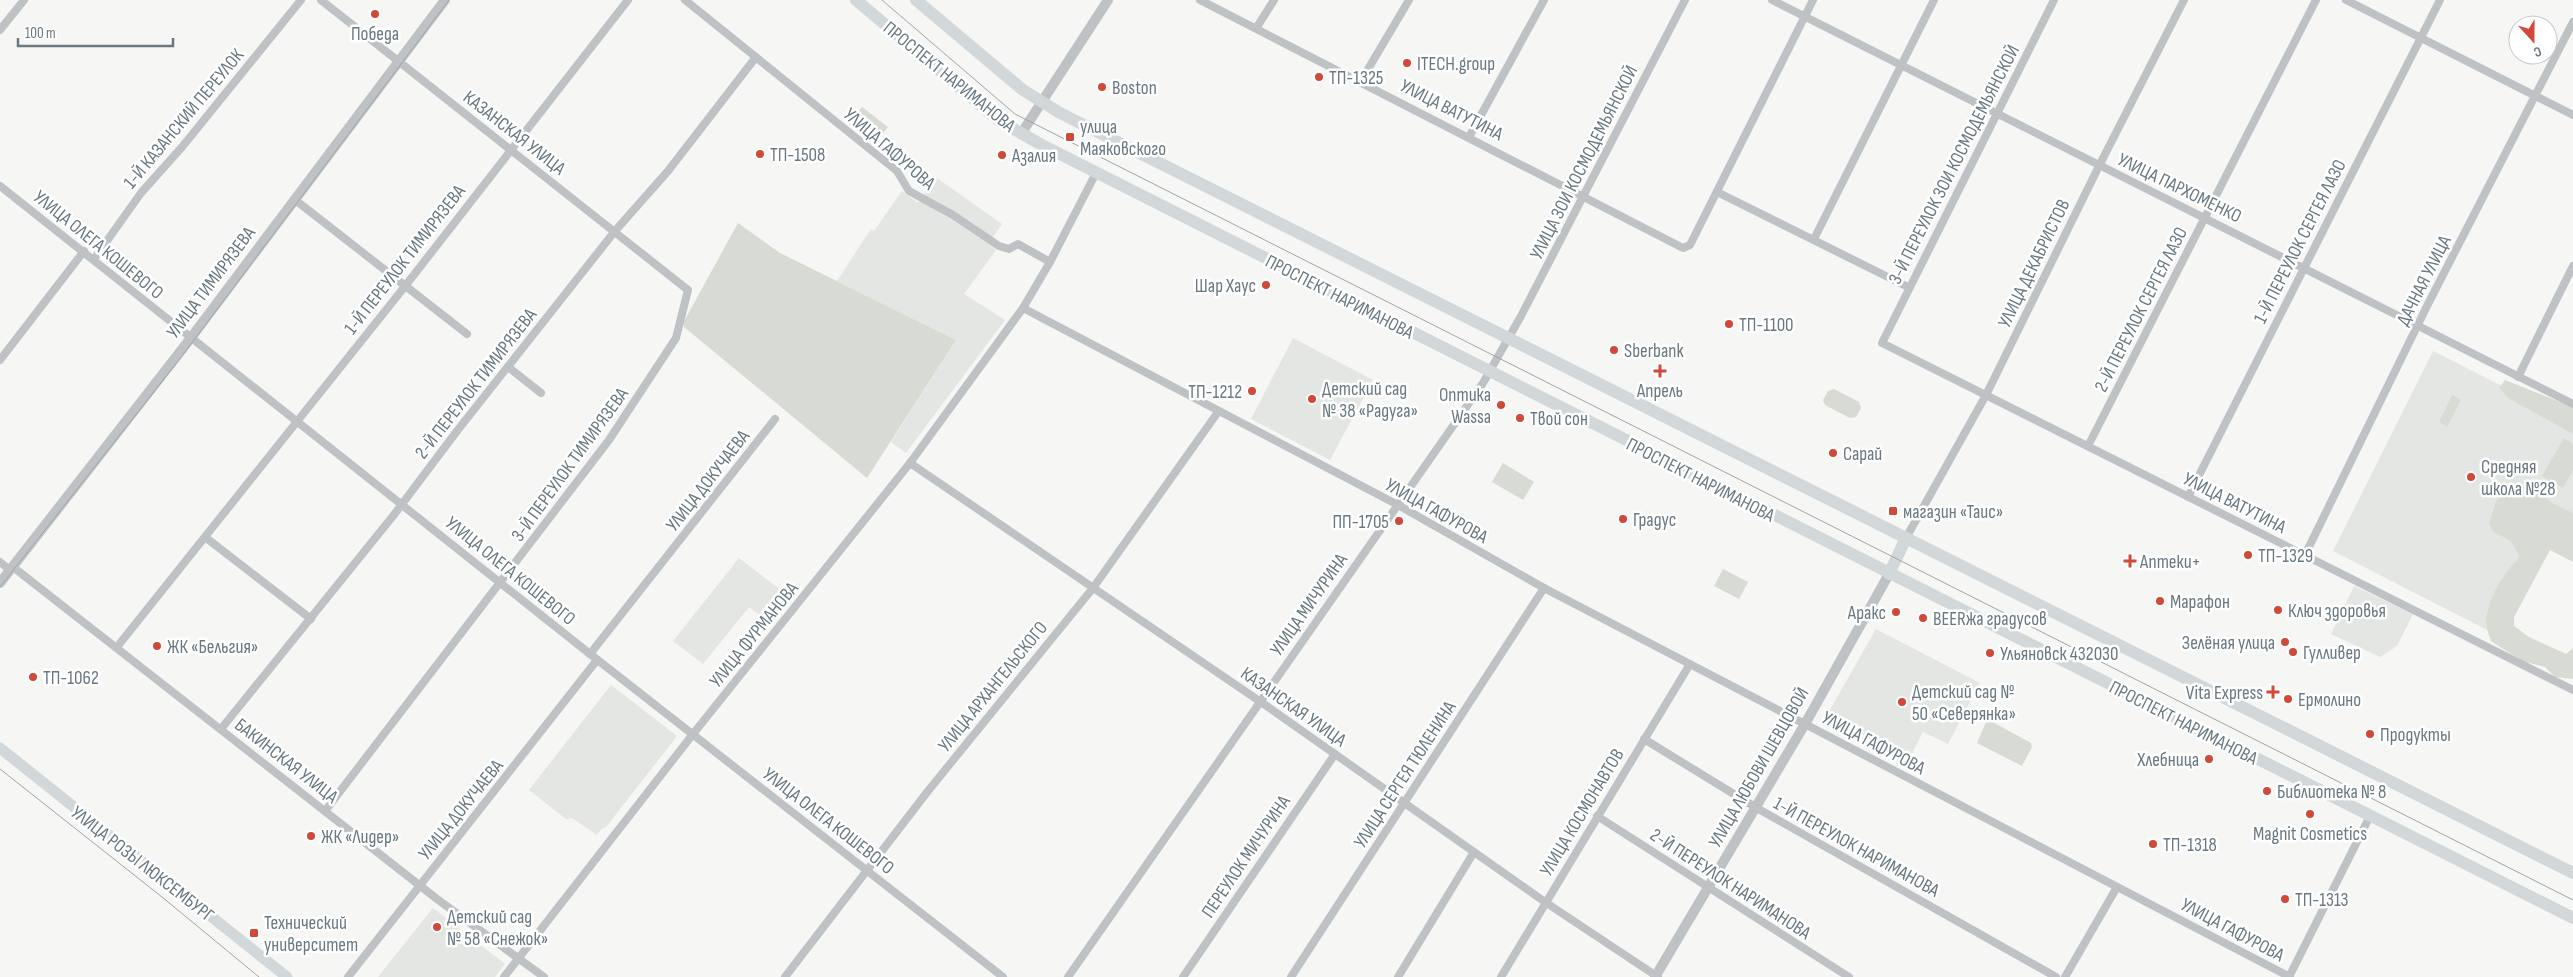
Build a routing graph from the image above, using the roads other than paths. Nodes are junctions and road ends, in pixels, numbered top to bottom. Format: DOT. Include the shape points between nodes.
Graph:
graph roads {
  1 [pos="24,0"];
  2 [pos="301,0"];
  3 [pos="321,0"];
  4 [pos="445,0"];
  5 [pos="628,0"];
  6 [pos="685,0"];
  7 [pos="856,0"];
  8 [pos="916,0"];
  9 [pos="1108,0"];
  10 [pos="1200,0"];
  11 [pos="1274,0"];
  12 [pos="1409,0"];
  13 [pos="1544,0"];
  14 [pos="1685,0"];
  15 [pos="1772,0"];
  16 [pos="1813,0"];
  17 [pos="1934,0"];
  18 [pos="2054,0"];
  19 [pos="2184,0"];
  20 [pos="2316,0"];
  21 [pos="2346,0"];
  22 [pos="2440,0"];
  23 [pos="1804,16"];
  24 [pos="2573,22"];
  25 [pos="1257,27"];
  26 [pos="0,30"];
  27 [pos="2422,37"];
  28 [pos="756,57"];
  29 [pos="399,60"];
  30 [pos="1901,66"];
  31 [pos="1361,81"];
  32 [pos="2536,96"];
  33 [pos="1041,102"];
  34 [pos="1997,114"];
  35 [pos="2573,115"];
  36 [pos="1021,134"];
  37 [pos="1469,137"];
  38 [pos="510,149"];
  39 [pos="2099,166"];
  40 [pos="1096,173"];
  41 [pos="0,186"];
  42 [pos="1717,192"];
  43 [pos="1583,196"];
  44 [pos="294,199"];
  45 [pos="2205,217"];
  46 [pos="615,231"];
  47 [pos="1814,239"];
  48 [pos="84,252"];
  49 [pos="94,259"];
  50 [pos="1050,262"];
  51 [pos="2573,266"];
  52 [pos="2304,267"];
  53 [pos="406,285"];
  54 [pos="1908,287"];
  55 [pos="688,290"];
  56 [pos="1023,308"];
  57 [pos="2418,326"];
  58 [pos="467,334"];
  59 [pos="1508,338"];
  60 [pos="190,339"];
  61 [pos="1882,343"];
  62 [pos="0,360"];
  63 [pos="508,367"];
  64 [pos="1489,372"];
  65 [pos="2518,377"];
  66 [pos="541,393"];
  67 [pos="1986,395"];
  68 [pos="2573,404"];
  69 [pos="1218,412"];
  70 [pos="776,419"];
  71 [pos="298,422"];
  72 [pos="2088,446"];
  73 [pos="910,463"];
  74 [pos="2188,497"];
  75 [pos="402,504"];
  76 [pos="1398,505"];
  77 [pos="205,537"];
  78 [pos="1906,538"];
  79 [pos="2305,555"];
  80 [pos="0,562"];
  81 [pos="12,568"];
  82 [pos="1889,574"];
  83 [pos="0,583"];
  84 [pos="500,583"];
  85 [pos="1093,588"];
  86 [pos="1544,588"];
  87 [pos="310,619"];
  88 [pos="117,647"];
  89 [pos="590,654"];
  90 [pos="597,660"];
  91 [pos="1690,664"];
  92 [pos="2573,690"];
  93 [pos="1260,702"];
  94 [pos="1805,724"];
  95 [pos="222,730"];
  96 [pos="694,734"];
  97 [pos="1644,739"];
  98 [pos="0,748"];
  99 [pos="1335,754"];
  100 [pos="1404,802"];
  101 [pos="1755,808"];
  102 [pos="325,811"];
  103 [pos="1597,816"];
  104 [pos="2370,816"];
  105 [pos="1474,852"];
  106 [pos="866,871"];
  107 [pos="2573,873"];
  108 [pos="420,885"];
  109 [pos="2117,887"];
  110 [pos="1707,888"];
  111 [pos="1545,902"];
  112 [pos="2573,918"];
  113 [pos="518,959"];
  114 [pos="287,977"];
  115 [pos="348,977"];
  116 [pos="504,977"];
  117 [pos="544,977"];
  118 [pos="785,977"];
  119 [pos="1003,977"];
  120 [pos="1068,977"];
  121 [pos="1183,977"];
  122 [pos="1291,977"];
  123 [pos="1398,977"];
  124 [pos="1501,977"];
  125 [pos="1657,977"];
  126 [pos="1848,977"];
  127 [pos="2056,977"];
  128 [pos="2065,977"];
  129 [pos="2290,977"];
  1 -- 26 [label="street"];
  2 -- 49 [label="street, 1-Й КАЗАНСКИЙ ПЕРЕУЛОК" via="141,193"];
  3 -- 29 [label="street, КАЗАНСКАЯ УЛИЦА"];
  4 -- 29 [label="street, УЛИЦА ТИМИРЯЗЕВА"];
  5 -- 38 [label="street, 1-Й ПЕРЕУЛОК ТИМИРЯЗЕВА"];
  6 -- 28 [label="street, УЛИЦА ГАФУРОВА"];
  7 -- 36 [label="main road, ПРОСПЕКТ НАРИМАНОВА" via="998,120"];
  8 -- 33 [label="main road, ПРОСПЕКТ НАРИМАНОВА" via="995,68"];
  9 -- 33 [label="street"];
  10 -- 25 [label="street, УЛИЦА ВАТУТИНА"];
  11 -- 25 [label="street"];
  12 -- 31 [label="street"];
  13 -- 37 [label="street"];
  14 -- 43 [label="street, УЛИЦА ЗОИ КОСМОДЕМЬЯНСКОЙ"];
  15 -- 23 [label="street, УЛИЦА ПАРХОМЕНКО"];
  16 -- 23 [label="street"];
  17 -- 30 [label="street"];
  18 -- 34 [label="street, 3-Й ПЕРЕУЛОК ЗОИ КОСМОДЕМЬЯНСКОЙ"];
  19 -- 39 [label="street, УЛИЦА ДЕКАБРИСТОВ"];
  20 -- 45 [label="street, 2-Й ПЕРЕУЛОК СЕРГЕЯ ЛАЗО"];
  21 -- 27 [label="street"];
  22 -- 27 [label="street, 1-Й ПЕРЕУЛОК СЕРГЕЯ ЛАЗО"];
  23 -- 30 [label="street, УЛИЦА ПАРХОМЕНКО"];
  23 -- 42 [label="street"];
  24 -- 32 [label="street, ДАЧНАЯ УЛИЦА"];
  25 -- 31 [label="street, УЛИЦА ВАТУТИНА"];
  27 -- 32 [label="street"];
  27 -- 52 [label="street, 1-Й ПЕРЕУЛОК СЕРГЕЯ ЛАЗО"];
  28 -- 46 [label="street, 2-Й ПЕРЕУЛОК ТИМИРЯЗЕВА" via="668,171"];
  28 -- 50 [label="street, УЛИЦА ГАФУРОВА" via="897,171 909,191 999,246 1009,249 1018,244"];
  29 -- 38 [label="street, КАЗАНСКАЯ УЛИЦА"];
  29 -- 44 [label="street, УЛИЦА ТИМИРЯЗЕВА"];
  30 -- 34 [label="street, УЛИЦА ПАРХОМЕНКО"];
  30 -- 47 [label="street"];
  31 -- 37 [label="street, УЛИЦА ВАТУТИНА"];
  32 -- 35 [label="street"];
  32 -- 57 [label="street, ДАЧНАЯ УЛИЦА"];
  33 -- 36 [label="street"];
  33 -- 59 [label="main road, ПРОСПЕКТ НАРИМАНОВА"];
  34 -- 39 [label="street, УЛИЦА ПАРХОМЕНКО"];
  34 -- 54 [label="street, 3-Й ПЕРЕУЛОК ЗОИ КОСМОДЕМЬЯНСКОЙ"];
  36 -- 40 [label="main road, ПРОСПЕКТ НАРИМАНОВА"];
  37 -- 43 [label="street, УЛИЦА ВАТУТИНА"];
  38 -- 46 [label="street, КАЗАНСКАЯ УЛИЦА"];
  38 -- 53 [label="street, 1-Й ПЕРЕУЛОК ТИМИРЯЗЕВА"];
  39 -- 45 [label="street, УЛИЦА ПАРХОМЕНКО"];
  39 -- 67 [label="street, УЛИЦА ДЕКАБРИСТОВ"];
  40 -- 50 [label="street"];
  40 -- 64 [label="main road, ПРОСПЕКТ НАРИМАНОВА"];
  41 -- 48 [label="street, УЛИЦА ОЛЕГА КОШЕВОГО"];
  42 -- 43 [label="street, УЛИЦА ВАТУТИНА" via="1688,247 1680,247"];
  42 -- 47 [label="street"];
  43 -- 59 [label="street, УЛИЦА ЗОИ КОСМОДЕМЬЯНСКОЙ"];
  44 -- 53 [label="street"];
  44 -- 60 [label="street, УЛИЦА ТИМИРЯЗЕВА"];
  45 -- 52 [label="street, УЛИЦА ПАРХОМЕНКО"];
  45 -- 72 [label="street, 2-Й ПЕРЕУЛОК СЕРГЕЯ ЛАЗО"];
  46 -- 55 [label="street, КАЗАНСКАЯ УЛИЦА"];
  46 -- 63 [label="street, 2-Й ПЕРЕУЛОК ТИМИРЯЗЕВА"];
  47 -- 54 [label="street"];
  48 -- 49 [label="street, УЛИЦА ОЛЕГА КОШЕВОГО"];
  48 -- 62 [label="street"];
  49 -- 60 [label="street, УЛИЦА ОЛЕГА КОШЕВОГО"];
  50 -- 56 [label="street"];
  51 -- 65 [label="street"];
  52 -- 57 [label="street, УЛИЦА ПАРХОМЕНКО"];
  52 -- 74 [label="street, 1-Й ПЕРЕУЛОК СЕРГЕЯ ЛАЗО"];
  53 -- 58 [label="street"];
  53 -- 71 [label="street, 1-Й ПЕРЕУЛОК ТИМИРЯЗЕВА"];
  54 -- 61 [label="street, 3-Й ПЕРЕУЛОК ЗОИ КОСМОДЕМЬЯНСКОЙ"];
  55 -- 84 [label="street, 3-Й ПЕРЕУЛОК ТИМИРЯЗЕВА" via="676,338 649,381 598,455"];
  56 -- 69 [label="street, УЛИЦА ГАФУРОВА"];
  56 -- 73 [label="street, УЛИЦА ФУРМАНОВА"];
  57 -- 65 [label="street, УЛИЦА ПАРХОМЕНКО"];
  57 -- 79 [label="street, ДАЧНАЯ УЛИЦА"];
  59 -- 64 [label="street, УЛИЦА ЗОИ КОСМОДЕМЬЯНСКОЙ"];
  59 -- 78 [label="main road, ПРОСПЕКТ НАРИМАНОВА"];
  60 -- 71 [label="street, УЛИЦА ОЛЕГА КОШЕВОГО"];
  60 -- 81 [label="street, УЛИЦА ТИМИРЯЗЕВА"];
  61 -- 67 [label="street, УЛИЦА ВАТУТИНА"];
  63 -- 66 [label="street"];
  63 -- 75 [label="street, 2-Й ПЕРЕУЛОК ТИМИРЯЗЕВА"];
  64 -- 76 [label="street, УЛИЦА МИЧУРИНА"];
  64 -- 82 [label="main road, ПРОСПЕКТ НАРИМАНОВА"];
  65 -- 68 [label="street, УЛИЦА ПАРХОМЕНКО"];
  67 -- 72 [label="street, УЛИЦА ВАТУТИНА"];
  67 -- 78 [label="street, УЛИЦА ДЕКАБРИСТОВ"];
  69 -- 76 [label="street, УЛИЦА ГАФУРОВА"];
  69 -- 85 [label="street, УЛИЦА АРХАНГЕЛЬСКОГО"];
  70 -- 89 [label="street, УЛИЦА ДОКУЧАЕВА"];
  71 -- 75 [label="street, УЛИЦА ОЛЕГА КОШЕВОГО"];
  71 -- 77 [label="street, 1-Й ПЕРЕУЛОК ТИМИРЯЗЕВА"];
  72 -- 74 [label="street, УЛИЦА ВАТУТИНА"];
  73 -- 85 [label="street, КАЗАНСКАЯ УЛИЦА"];
  73 -- 96 [label="street, УЛИЦА ФУРМАНОВА"];
  74 -- 79 [label="street, УЛИЦА ВАТУТИНА"];
  75 -- 84 [label="street, УЛИЦА ОЛЕГА КОШЕВОГО"];
  75 -- 87 [label="street, 2-Й ПЕРЕУЛОК ТИМИРЯЗЕВА"];
  76 -- 86 [label="street, УЛИЦА ГАФУРОВА"];
  76 -- 93 [label="street, УЛИЦА МИЧУРИНА"];
  77 -- 87 [label="street"];
  77 -- 88 [label="street, 1-Й ПЕРЕУЛОК ТИМИРЯЗЕВА"];
  78 -- 82 [label="main road"];
  78 -- 107 [label="main road, ПРОСПЕКТ НАРИМАНОВА"];
  79 -- 92 [label="street, УЛИЦА ВАТУТИНА"];
  80 -- 81 [label="street, БАКИНСКАЯ УЛИЦА"];
  81 -- 83 [label="street, УЛИЦА ТИМИРЯЗЕВА"];
  81 -- 88 [label="street, БАКИНСКАЯ УЛИЦА"];
  82 -- 94 [label="street, УЛИЦА ЛЮБОВИ ШЕВЦОВОЙ"];
  82 -- 104 [label="main road, ПРОСПЕКТ НАРИМАНОВА"];
  84 -- 89 [label="street, УЛИЦА ОЛЕГА КОШЕВОГО"];
  84 -- 102 [label="street, 3-Й ПЕРЕУЛОК ТИМИРЯЗЕВА"];
  85 -- 93 [label="street, КАЗАНСКАЯ УЛИЦА"];
  85 -- 106 [label="street, УЛИЦА АРХАНГЕЛЬСКОГО"];
  86 -- 91 [label="street, УЛИЦА ГАФУРОВА"];
  86 -- 100 [label="street, УЛИЦА СЕРГЕЯ ТЮЛЕНИНА"];
  87 -- 95 [label="street, 2-Й ПЕРЕУЛОК ТИМИРЯЗЕВА"];
  88 -- 95 [label="street, БАКИНСКАЯ УЛИЦА"];
  89 -- 90 [label="street, УЛИЦА ОЛЕГА КОШЕВОГО"];
  90 -- 96 [label="street, УЛИЦА ОЛЕГА КОШЕВОГО"];
  90 -- 108 [label="street, УЛИЦА ДОКУЧАЕВА"];
  91 -- 94 [label="street, УЛИЦА ГАФУРОВА"];
  91 -- 97 [label="street, УЛИЦА КОСМОНАВТОВ"];
  93 -- 99 [label="street, КАЗАНСКАЯ УЛИЦА"];
  93 -- 120 [label="street, УЛИЦА МИЧУРИНА"];
  94 -- 101 [label="street, УЛИЦА ЛЮБОВИ ШЕВЦОВОЙ"];
  94 -- 109 [label="street, УЛИЦА ГАФУРОВА"];
  95 -- 102 [label="street, БАКИНСКАЯ УЛИЦА"];
  96 -- 106 [label="street, УЛИЦА ОЛЕГА КОШЕВОГО"];
  96 -- 113 [label="street, УЛИЦА ФУРМАНОВА"];
  97 -- 101 [label="street, 1-Й ПЕРЕУЛОК НАРИМАНОВА"];
  97 -- 103 [label="street, УЛИЦА КОСМОНАВТОВ"];
  98 -- 114 [label="main road, УЛИЦА РОЗЫ ЛЮКСЕМБУРГ"];
  99 -- 100 [label="street, КАЗАНСКАЯ УЛИЦА"];
  99 -- 121 [label="street, ПЕРЕУЛОК МИЧУРИНА"];
  100 -- 105 [label="street, КАЗАНСКАЯ УЛИЦА"];
  100 -- 122 [label="street, УЛИЦА СЕРГЕЯ ТЮЛЕНИНА"];
  101 -- 110 [label="street, УЛИЦА ЛЮБОВИ ШЕВЦОВОЙ"];
  101 -- 127 [label="street, 1-Й ПЕРЕУЛОК НАРИМАНОВА"];
  102 -- 108 [label="street, БАКИНСКАЯ УЛИЦА"];
  103 -- 110 [label="street, 2-Й ПЕРЕУЛОК НАРИМАНОВА"];
  103 -- 111 [label="street, УЛИЦА КОСМОНАВТОВ"];
  104 -- 112 [label="main road, ПРОСПЕКТ НАРИМАНОВА"];
  104 -- 129 [label="street"];
  105 -- 111 [label="street, КАЗАНСКАЯ УЛИЦА"];
  105 -- 123 [label="street"];
  106 -- 118 [label="street, УЛИЦА АРХАНГЕЛЬСКОГО"];
  106 -- 119 [label="street, УЛИЦА ОЛЕГА КОШЕВОГО"];
  108 -- 113 [label="street, БАКИНСКАЯ УЛИЦА"];
  108 -- 115 [label="street, УЛИЦА ДОКУЧАЕВА"];
  109 -- 128 [label="street"];
  109 -- 129 [label="street, УЛИЦА ГАФУРОВА"];
  110 -- 125 [label="street, УЛИЦА ЛЮБОВИ ШЕВЦОВОЙ"];
  110 -- 126 [label="street, 2-Й ПЕРЕУЛОК НАРИМАНОВА"];
  111 -- 124 [label="street, УЛИЦА КОСМОНАВТОВ"];
  111 -- 125 [label="street, КАЗАНСКАЯ УЛИЦА"];
  113 -- 116 [label="street, УЛИЦА ФУРМАНОВА"];
  113 -- 117 [label="street, БАКИНСКАЯ УЛИЦА"];
}
